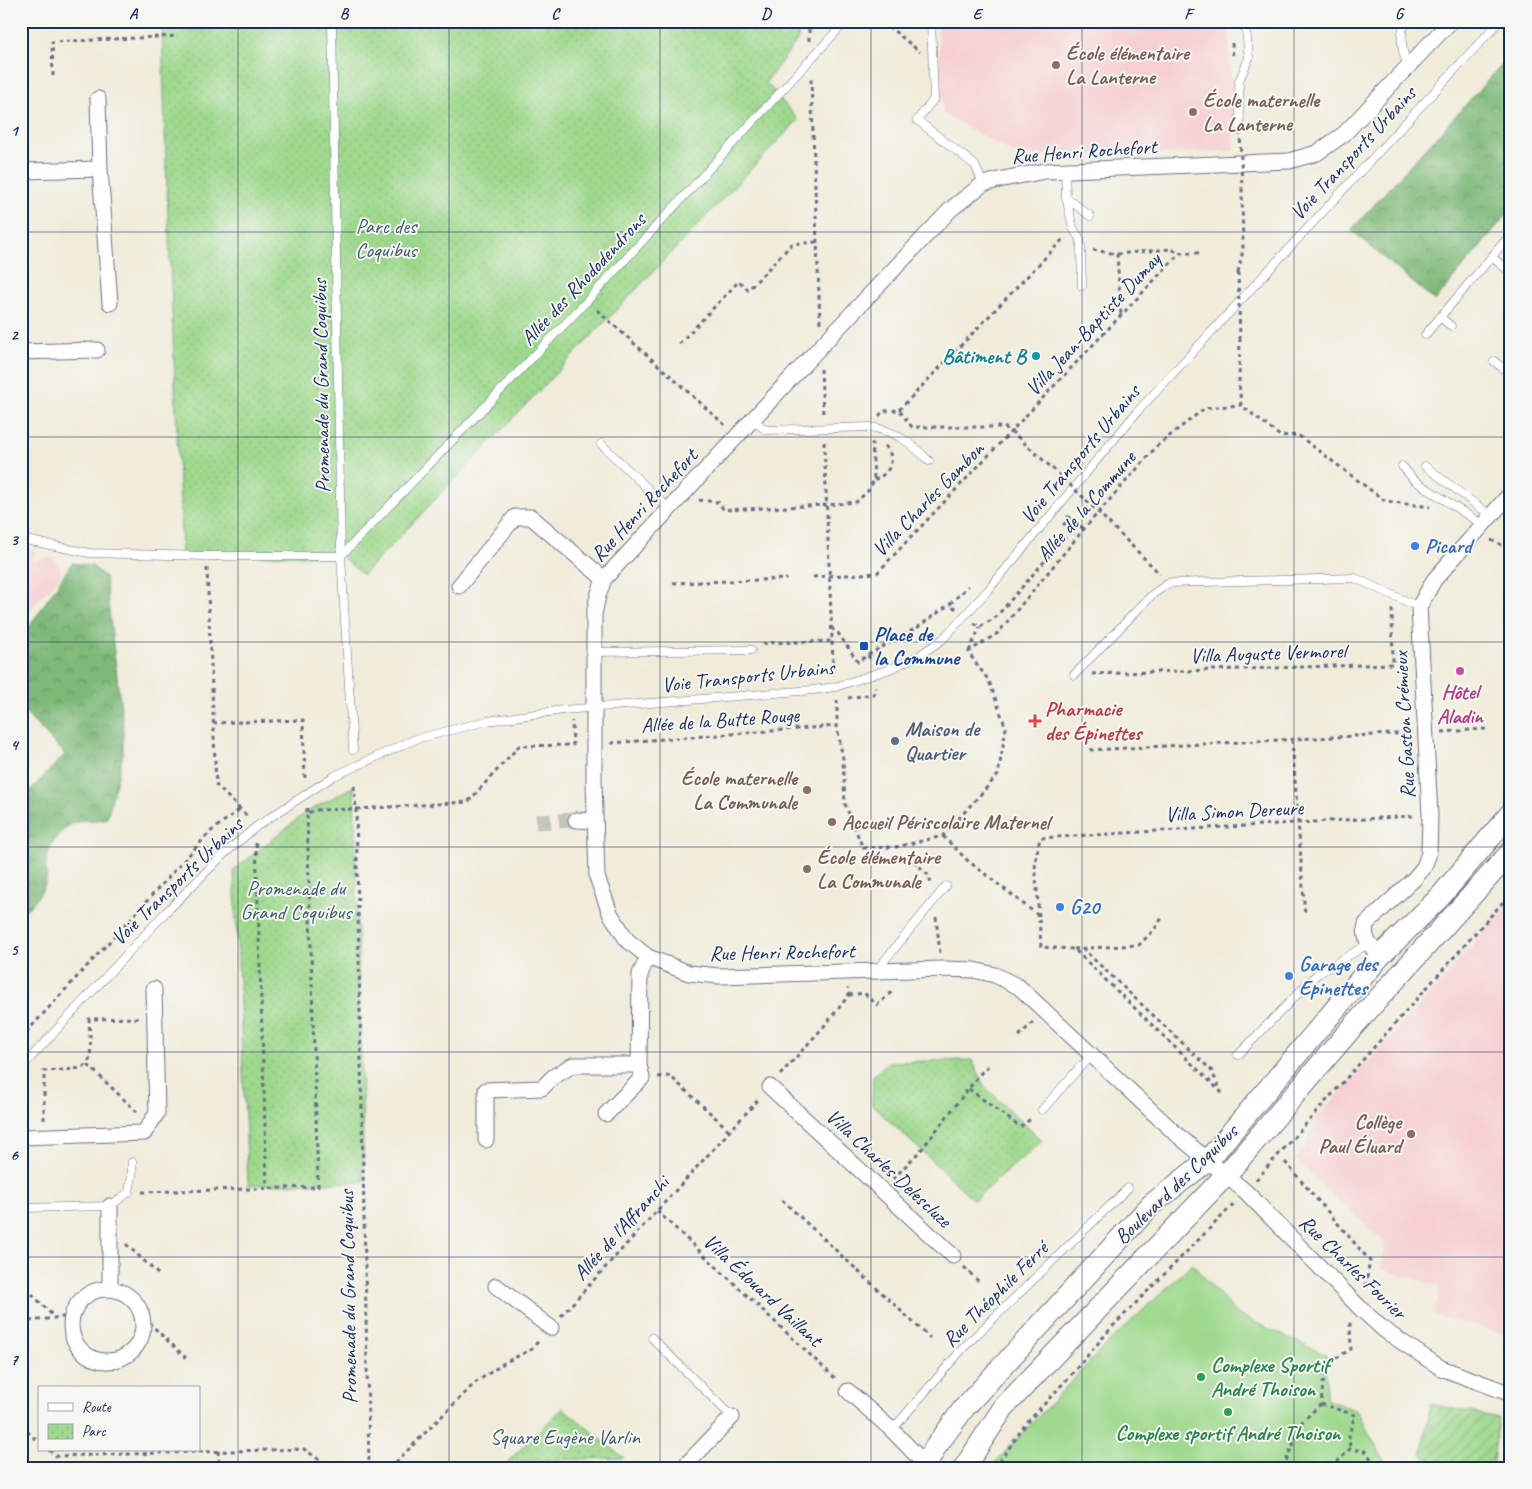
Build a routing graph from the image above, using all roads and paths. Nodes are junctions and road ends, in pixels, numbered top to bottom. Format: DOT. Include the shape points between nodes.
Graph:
graph roads {
  1 [pos="332,21"];
  2 [pos="846,21"];
  3 [pos="882,21"];
  4 [pos="931,21"];
  5 [pos="1246,21"];
  6 [pos="1405,21"];
  7 [pos="1451,21"];
  8 [pos="1500,21"];
  9 [pos="178,36"];
  10 [pos="932,62"];
  11 [pos="1408,67"];
  12 [pos="53,76"];
  13 [pos="98,99"];
  14 [pos="1279,129"];
  15 [pos="1240,131"];
  16 [pos="100,169"];
  17 [pos="21,171"];
  18 [pos="1065,171"];
  19 [pos="983,184"];
  20 [pos="1066,197"];
  21 [pos="1090,216"];
  22 [pos="1073,228"];
  23 [pos="1511,234"];
  24 [pos="816,242"];
  25 [pos="1081,248"];
  26 [pos="1203,252"];
  27 [pos="1180,253"];
  28 [pos="1117,254"];
  29 [pos="1492,257"];
  30 [pos="1511,274"];
  31 [pos="1082,286"];
  32 [pos="588,301"];
  33 [pos="110,303"];
  34 [pos="1121,316"];
  35 [pos="1440,317"];
  36 [pos="1451,326"];
  37 [pos="1425,334"];
  38 [pos="679,344"];
  39 [pos="97,350"];
  40 [pos="21,352"];
  41 [pos="1494,361"];
  42 [pos="1511,375"];
  43 [pos="1241,405"];
  44 [pos="899,410"];
  45 [pos="753,420"];
  46 [pos="871,427"];
  47 [pos="1012,432"];
  48 [pos="737,437"];
  49 [pos="872,442"];
  50 [pos="601,444"];
  51 [pos="929,461"];
  52 [pos="1402,466"];
  53 [pos="1425,466"];
  54 [pos="874,480"];
  55 [pos="688,490"];
  56 [pos="1511,493"];
  57 [pos="1431,508"];
  58 [pos="669,509"];
  59 [pos="1099,514"];
  60 [pos="1070,519"];
  61 [pos="1063,525"];
  62 [pos="1484,525"];
  63 [pos="21,539"];
  64 [pos="1511,549"];
  65 [pos="206,556"];
  66 [pos="341,556"];
  67 [pos="813,577"];
  68 [pos="787,578"];
  69 [pos="604,579"];
  70 [pos="673,583"];
  71 [pos="1169,583"];
  72 [pos="460,586"];
  73 [pos="1391,594"];
  74 [pos="950,604"];
  75 [pos="1419,607"];
  76 [pos="980,627"];
  77 [pos="831,628"];
  78 [pos="832,641"];
  79 [pos="751,650"];
  80 [pos="594,652"];
  81 [pos="968,652"];
  82 [pos="853,655"];
  83 [pos="868,655"];
  84 [pos="1074,675"];
  85 [pos="876,687"];
  86 [pos="594,707"];
  87 [pos="572,709"];
  88 [pos="213,722"];
  89 [pos="837,726"];
  90 [pos="1486,729"];
  91 [pos="1426,733"];
  92 [pos="1292,740"];
  93 [pos="606,744"];
  94 [pos="353,750"];
  95 [pos="1090,750"];
  96 [pos="354,786"];
  97 [pos="306,793"];
  98 [pos="240,809"];
  99 [pos="356,809"];
  100 [pos="1511,813"];
  101 [pos="307,814"];
  102 [pos="1430,815"];
  103 [pos="576,820"];
  104 [pos="595,821"];
  105 [pos="1298,822"];
  106 [pos="257,826"];
  107 [pos="943,836"];
  108 [pos="1511,852"];
  109 [pos="946,886"];
  110 [pos="1305,915"];
  111 [pos="1039,916"];
  112 [pos="1162,918"];
  113 [pos="1082,948"];
  114 [pos="1074,949"];
  115 [pos="1374,950"];
  116 [pos="648,957"];
  117 [pos="876,972"];
  118 [pos="847,986"];
  119 [pos="154,989"];
  120 [pos="894,990"];
  121 [pos="850,995"];
  122 [pos="154,1017"];
  123 [pos="1034,1022"];
  124 [pos="1019,1036"];
  125 [pos="21,1038"];
  126 [pos="1093,1055"];
  127 [pos="1238,1055"];
  128 [pos="88,1065"];
  129 [pos="988,1066"];
  130 [pos="21,1068"];
  131 [pos="641,1071"];
  132 [pos="770,1087"];
  133 [pos="969,1089"];
  134 [pos="1042,1110"];
  135 [pos="606,1114"];
  136 [pos="149,1124"];
  137 [pos="730,1131"];
  138 [pos="44,1136"];
  139 [pos="21,1137"];
  140 [pos="486,1140"];
  141 [pos="1208,1160"];
  142 [pos="132,1162"];
  143 [pos="1285,1162"];
  144 [pos="1226,1175"];
  145 [pos="267,1187"];
  146 [pos="1128,1188"];
  147 [pos="882,1190"];
  148 [pos="130,1192"];
  149 [pos="782,1200"];
  150 [pos="110,1206"];
  151 [pos="21,1208"];
  152 [pos="657,1210"];
  153 [pos="110,1229"];
  154 [pos="953,1256"];
  155 [pos="160,1276"];
  156 [pos="979,1282"];
  157 [pos="496,1286"];
  158 [pos="110,1288"];
  159 [pos="32,1294"];
  160 [pos="1361,1309"];
  161 [pos="72,1316"];
  162 [pos="143,1317"];
  163 [pos="56,1318"];
  164 [pos="21,1322"];
  165 [pos="551,1328"];
  166 [pos="652,1338"];
  167 [pos="930,1338"];
  168 [pos="186,1358"];
  169 [pos="848,1390"];
  170 [pos="1511,1394"];
  171 [pos="1320,1405"];
  172 [pos="732,1417"];
  173 [pos="21,1426"];
  174 [pos="892,1430"];
  175 [pos="38,1441"];
  176 [pos="1350,1449"];
  177 [pos="218,1451"];
  178 [pos="51,1452"];
  179 [pos="186,1452"];
  180 [pos="200,1452"];
  181 [pos="926,1467"];
  182 [pos="220,1468"];
  183 [pos="331,1468"];
  184 [pos="369,1468"];
  185 [pos="390,1468"];
  186 [pos="605,1468"];
  187 [pos="642,1468"];
  188 [pos="683,1468"];
  189 [pos="964,1468"];
  190 [pos="1283,1468"];
  191 [pos="1331,1468"];
  192 [pos="1378,1468"];
  1 -- 66 [label="lane, Promenade du Grand Coquibus"];
  2 -- 32 [label="lane, Allée des Rhododendrons"];
  3 -- 10 [label="path"];
  4 -- 10 [label="lane"];
  5 -- 15 [label="lane" via="1249,58 1239,81"];
  6 -- 11 [label="lane" via="1401,31 1402,52"];
  7 -- 11 [label="street, Rue Henri Rochefort"];
  8 -- 86 [label="lane, Voie Transports Urbains" via="1138,412 988,589 932,648 890,669 828,688"];
  9 -- 12 [label="path" via="52,42"];
  10 -- 19 [label="lane" via="934,99 917,120 975,165"];
  11 -- 18 [label="street, Rue Henri Rochefort" via="1344,134 1308,156 1289,161"];
  13 -- 16 [label="street"];
  14 -- 15 [label="path"];
  15 -- 43 [label="path, bridge" via="1243,250 1238,272"];
  16 -- 17 [label="street"];
  16 -- 33 [label="street"];
  18 -- 19 [label="street, Rue Henri Rochefort" via="1045,171"];
  18 -- 20 [label="lane"];
  19 -- 45 [label="street, Rue Henri Rochefort" via="951,209"];
  20 -- 21 [label="lane"];
  20 -- 22 [label="lane"];
  22 -- 25 [label="lane"];
  22 -- 44 [label="path"];
  23 -- 29 [label="lane"];
  24 -- 38 [label="path" via="792,244 748,290 739,281"];
  25 -- 28 [label="path"];
  25 -- 31 [label="lane"];
  26 -- 27 [label="path, Villa Jean-Baptiste Dumay"];
  27 -- 28 [label="path" via="1171,249"];
  27 -- 34 [label="path, Villa Jean-Baptiste Dumay"];
  28 -- 34 [label="path"];
  29 -- 30 [label="lane"];
  29 -- 35 [label="lane"];
  32 -- 48 [label="path"];
  32 -- 66 [label="lane, Allée des Rhododendrons"];
  34 -- 47 [label="path, Villa Jean-Baptiste Dumay"];
  35 -- 36 [label="lane"];
  35 -- 37 [label="lane"];
  39 -- 40 [label="street"];
  41 -- 42 [label="lane"];
  43 -- 57 [label="path" via="1280,436 1298,435 1385,502"];
  43 -- 59 [label="path, Allée de la Commune" via="1205,408 1158,445"];
  44 -- 46 [label="path" via="883,411"];
  44 -- 47 [label="path" via="912,427 1004,427"];
  45 -- 46 [label="lane" via="766,430"];
  45 -- 48 [label="street, Rue Henri Rochefort"];
  46 -- 49 [label="path"];
  46 -- 51 [label="lane" via="888,430 903,438"];
  47 -- 59 [label="path, bridge"];
  47 -- 67 [label="path, Villa Charles Gambon" via="877,573"];
  48 -- 55 [label="street, Rue Henri Rochefort"];
  49 -- 54 [label="path"];
  49 -- 54 [label="path" via="884,445 891,458 890,468 884,476"];
  50 -- 58 [label="lane"];
  52 -- 62 [label="lane" via="1414,480"];
  53 -- 62 [label="lane"];
  54 -- 55 [label="path" via="856,502 827,505 724,510 718,502 700,501"];
  55 -- 58 [label="street, Rue Henri Rochefort"];
  56 -- 62 [label="street"];
  58 -- 69 [label="street, Rue Henri Rochefort"];
  59 -- 71 [label="path"];
  59 -- 81 [label="path, Allée de la Commune" via="998,633"];
  60 -- 61 [label="path"];
  62 -- 64 [label="path"];
  62 -- 75 [label="street" via="1434,580"];
  63 -- 65 [label="lane" via="89,553"];
  65 -- 66 [label="lane"];
  65 -- 88 [label="path"];
  66 -- 94 [label="lane, Promenade du Grand Coquibus"];
  68 -- 70 [label="path"];
  69 -- 72 [label="street" via="531,517 516,517"];
  69 -- 80 [label="street, Rue Henri Rochefort" via="594,614"];
  71 -- 73 [label="lane" via="1356,578"];
  71 -- 84 [label="lane" via="1153,594"];
  73 -- 75 [label="lane"];
  73 -- 84 [label="path, Villa Auguste Vermorel" via="1393,664"];
  74 -- 83 [label="path" via="918,627"];
  75 -- 91 [label="street, Rue Gaston Crémieux"];
  76 -- 81 [label="path"];
  77 -- 82 [label="path"];
  78 -- 79 [label="path" via="767,643"];
  79 -- 80 [label="lane"];
  80 -- 86 [label="street, Rue Henri Rochefort"];
  81 -- 107 [label="path" via="989,681 1006,728 998,775"];
  85 -- 89 [label="path" via="874,694 836,701"];
  86 -- 87 [label="lane, Voie Transports Urbains"];
  86 -- 104 [label="street, Rue Henri Rochefort"];
  87 -- 97 [label="lane, Voie Transports Urbains" via="487,720 416,739 334,776"];
  87 -- 99 [label="path" via="573,745 519,746 468,802"];
  88 -- 97 [label="path" via="303,720"];
  88 -- 98 [label="path" via="216,785"];
  89 -- 93 [label="path, Allée de la Butte Rouge"];
  89 -- 107 [label="path" via="843,759 845,804 863,848 896,847"];
  90 -- 91 [label="path"];
  91 -- 92 [label="path"];
  91 -- 102 [label="street, Rue Gaston Crémieux"];
  92 -- 95 [label="path"];
  92 -- 105 [label="path"];
  96 -- 99 [label="path"];
  97 -- 101 [label="path"];
  97 -- 106 [label="lane, Voie Transports Urbains"];
  98 -- 106 [label="path"];
  98 -- 125 [label="path" via="210,832"];
  99 -- 101 [label="path" via="314,810"];
  99 -- 184 [label="path, Promenade du Grand Coquibus"];
  100 -- 115 [label="main road, Boulevard des Coquibus" via="1440,897"];
  101 -- 145 [label="path" via="318,1187"];
  102 -- 105 [label="path, Villa Simon Dereure"];
  102 -- 115 [label="street, Rue Gaston Crémieux" via="1429,854 1424,867 1366,924 1364,933"];
  103 -- 104 [label="street"];
  104 -- 116 [label="street, Rue Henri Rochefort" via="597,877 610,913 627,940"];
  105 -- 110 [label="path"];
  105 -- 111 [label="path, Villa Simon Dereure" via="1040,838 1035,863"];
  106 -- 130 [label="lane, Voie Transports Urbains" via="166,912"];
  106 -- 145 [label="path"];
  107 -- 111 [label="path" via="967,860"];
  108 -- 144 [label="main road, Boulevard des Coquibus" via="1349,1031"];
  109 -- 117 [label="lane"];
  111 -- 114 [label="path" via="1041,947"];
  112 -- 113 [label="path" via="1139,945"];
  113 -- 114 [label="path"];
  113 -- 114 [label="path" via="1211,1070 1222,1094"];
  115 -- 127 [label="lane" via="1316,974"];
  115 -- 141 [label="main road, Boulevard des Coquibus"];
  116 -- 117 [label="street, Rue Henri Rochefort" via="688,973 720,976"];
  116 -- 131 [label="street" via="640,974"];
  117 -- 126 [label="street, Rue Henri Rochefort" via="942,969 974,970 995,975 1019,987"];
  118 -- 121 [label="path"];
  119 -- 122 [label="street"];
  120 -- 121 [label="path" via="877,1005 864,993"];
  121 -- 132 [label="path, Allée de l'Affranchi"];
  122 -- 128 [label="path" via="89,1020 91,1058"];
  122 -- 136 [label="street" via="156,1113"];
  123 -- 124 [label="path"];
  126 -- 134 [label="lane"];
  126 -- 141 [label="street, Rue Henri Rochefort"];
  128 -- 136 [label="path"];
  128 -- 138 [label="path" via="80,1069 44,1071"];
  129 -- 133 [label="path"];
  131 -- 135 [label="street"];
  131 -- 137 [label="path" via="670,1076"];
  131 -- 140 [label="street" via="573,1066 553,1077 542,1088 486,1090"];
  132 -- 137 [label="path, Allée de l'Affranchi"];
  132 -- 147 [label="street, Villa Charles Delescluze"];
  133 -- 134 [label="path" via="1020,1127"];
  133 -- 147 [label="path" via="921,1150"];
  136 -- 138 [label="street" via="144,1133"];
  137 -- 152 [label="path, Allée de l'Affranchi"];
  138 -- 139 [label="street"];
  141 -- 144 [label="street, Rue Charles Fourier"];
  141 -- 181 [label="main road, Boulevard des Coquibus" via="1151,1205 964,1408 935,1448"];
  142 -- 148 [label="lane"];
  143 -- 160 [label="path" via="1370,1261"];
  144 -- 160 [label="street, Rue Charles Fourier"];
  144 -- 189 [label="main road, Boulevard des Coquibus" via="1004,1407"];
  145 -- 148 [label="path"];
  146 -- 174 [label="lane, Rue Théophile Ferré" via="964,1347"];
  147 -- 154 [label="street, Villa Charles Delescluze"];
  148 -- 150 [label="lane"];
  149 -- 167 [label="path"];
  150 -- 151 [label="lane"];
  150 -- 153 [label="street"];
  152 -- 165 [label="path, Allée de l'Affranchi"];
  152 -- 169 [label="path, Villa Édouard Vaillant"];
  153 -- 155 [label="path"];
  153 -- 158 [label="street"];
  154 -- 156 [label="path, Villa Charles Delescluze"];
  157 -- 165 [label="street"];
  158 -- 161 [label="street" via="89,1292 77,1303"];
  158 -- 162 [label="street" via="132,1298"];
  159 -- 163 [label="path"];
  160 -- 170 [label="street, Rue Charles Fourier" via="1384,1330 1441,1368"];
  160 -- 171 [label="path" via="1350,1324 1351,1349 1325,1365"];
  161 -- 162 [label="street" via="69,1325 80,1351 93,1360 113,1361 131,1353 142,1336"];
  161 -- 163 [label="path"];
  162 -- 168 [label="path"];
  163 -- 164 [label="path"];
  165 -- 185 [label="path, Allée de l'Affranchi" via="532,1349 475,1383"];
  166 -- 172 [label="lane"];
  169 -- 174 [label="street"];
  171 -- 176 [label="path" via="1355,1415 1349,1435"];
  171 -- 190 [label="path" via="1302,1422"];
  172 -- 188 [label="street"];
  173 -- 175 [label="path"];
  174 -- 181 [label="street"];
  176 -- 191 [label="path"];
  176 -- 192 [label="path" via="1365,1451"];
  177 -- 180 [label="path"];
  177 -- 182 [label="path"];
  177 -- 183 [label="path" via="304,1449"];
  178 -- 179 [label="path" via="56,1456"];
  186 -- 187 [label="path"];
}
